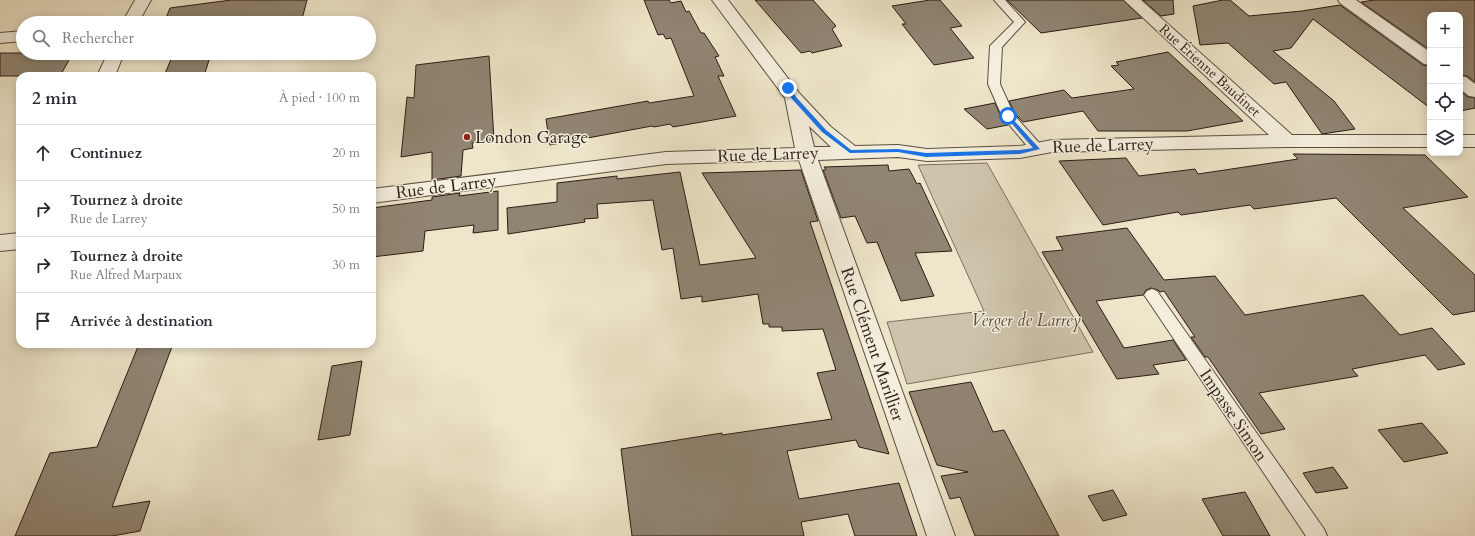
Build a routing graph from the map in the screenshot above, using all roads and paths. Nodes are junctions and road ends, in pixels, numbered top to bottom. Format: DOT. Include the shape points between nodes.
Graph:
graph roads {
  1 [pos="142,0"];
  2 [pos="720,0"];
  3 [pos="999,0"];
  4 [pos="1132,0"];
  5 [pos="1346,0"];
  6 [pos="134,16"];
  7 [pos="16,37"];
  8 [pos="0,38"];
  9 [pos="1427,58"];
  10 [pos="113,60"];
  11 [pos="108,72"];
  12 [pos="1463,84"];
  13 [pos="1475,92"];
  14 [pos="794,98"];
  15 [pos="1287,141"];
  16 [pos="1427,141"];
  17 [pos="1463,141"];
  18 [pos="1475,141"];
  19 [pos="1037,149"];
  20 [pos="850,152"];
  21 [pos="806,153"];
  22 [pos="376,195"];
  23 [pos="16,241"];
  24 [pos="0,243"];
  25 [pos="1152,295"];
  26 [pos="941,536"];
  27 [pos="1317,536"];
  1 -- 6 [label="street"];
  2 -- 14 [label="street"];
  3 -- 19 [label="lane" via="1020,22 996,46 994,84 1008,116"];
  4 -- 15 [label="street, Rue Étienne Baudinet"];
  5 -- 9 [label="street"];
  7 -- 8 [label="street"];
  10 -- 11 [label="street"];
  12 -- 13 [label="street"];
  14 -- 20 [label="street" via="824,131"];
  14 -- 21 [label="street, Rue Clément Marillier"];
  15 -- 16 [label="street, Rue de Larrey"];
  15 -- 19 [label="street, Rue de Larrey" via="1052,146"];
  17 -- 18 [label="street"];
  19 -- 20 [label="street, Rue de Larrey" via="1020,152 926,155 898,150"];
  20 -- 21 [label="street, Rue de Larrey"];
  21 -- 22 [label="street, Rue de Larrey" via="666,158"];
  21 -- 26 [label="street, Rue Clément Marillier"];
  23 -- 24 [label="street"];
  25 -- 27 [label="lane, Impasse Simon"];
}
